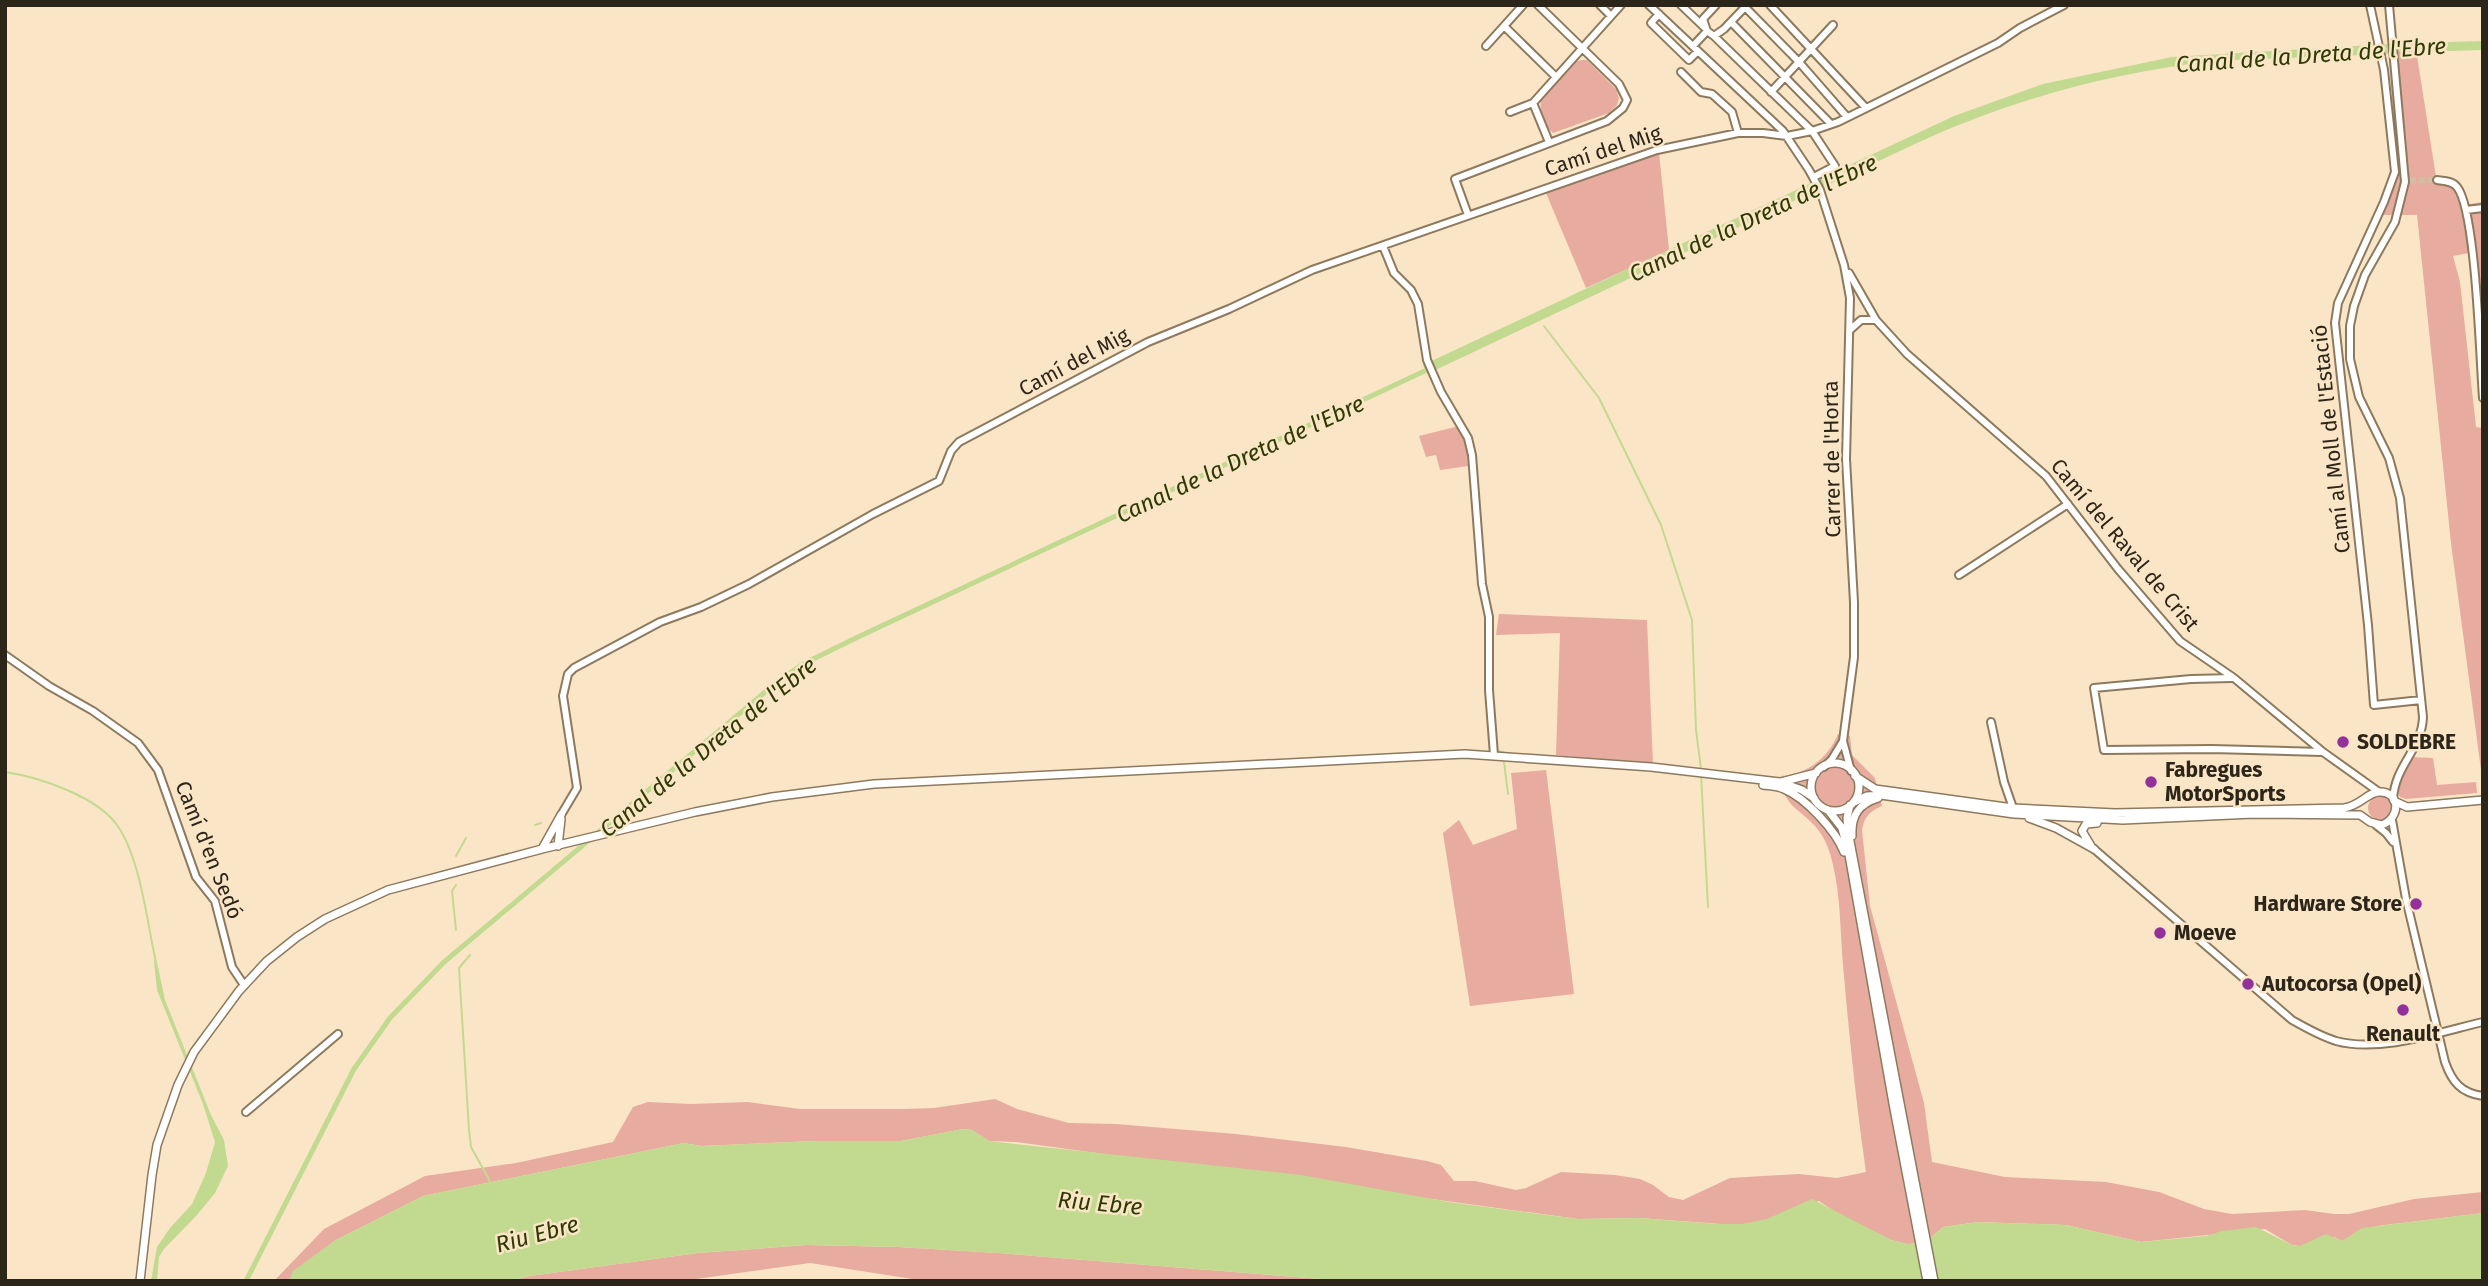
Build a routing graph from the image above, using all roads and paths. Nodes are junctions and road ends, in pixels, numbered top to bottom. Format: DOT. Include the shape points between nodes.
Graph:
graph roads {
  1 [pos="1523,5"];
  2 [pos="1538,5"];
  3 [pos="1600,5"];
  4 [pos="1649,5"];
  5 [pos="1681,5"];
  6 [pos="1770,5"];
  7 [pos="2064,5"];
  8 [pos="2370,5"];
  9 [pos="2389,5"];
  10 [pos="1619,6"];
  11 [pos="1713,6"];
  12 [pos="1746,6"];
  13 [pos="1659,15"];
  14 [pos="1611,16"];
  15 [pos="1731,22"];
  16 [pos="1833,25"];
  17 [pos="1504,26"];
  18 [pos="1706,29"];
  19 [pos="1714,36"];
  20 [pos="1486,46"];
  21 [pos="1583,48"];
  22 [pos="1695,49"];
  23 [pos="1812,49"];
  24 [pos="1799,62"];
  25 [pos="1681,72"];
  26 [pos="1556,77"];
  27 [pos="1785,77"];
  28 [pos="1771,92"];
  29 [pos="1533,103"];
  30 [pos="1866,108"];
  31 [pos="1510,112"];
  32 [pos="1847,117"];
  33 [pos="1831,124"];
  34 [pos="1812,131"];
  35 [pos="1738,133"];
  36 [pos="1787,136"];
  37 [pos="1549,142"];
  38 [pos="1815,179"];
  39 [pos="2437,180"];
  40 [pos="2483,208"];
  41 [pos="2466,210"];
  42 [pos="1468,215"];
  43 [pos="1383,246"];
  44 [pos="1844,265"];
  45 [pos="1868,308"];
  46 [pos="1851,312"];
  47 [pos="1865,319"];
  48 [pos="1876,320"];
  49 [pos="1850,329"];
  50 [pos="2483,398"];
  51 [pos="2068,504"];
  52 [pos="1959,575"];
  53 [pos="5,656"];
  54 [pos="2234,678"];
  55 [pos="2421,700"];
  56 [pos="1991,722"];
  57 [pos="1843,741"];
  58 [pos="2323,752"];
  59 [pos="1494,755"];
  60 [pos="1824,767"];
  61 [pos="1816,773"];
  62 [pos="1853,773"];
  63 [pos="1737,777"];
  64 [pos="2359,779"];
  65 [pos="1780,782"];
  66 [pos="2394,783"];
  67 [pos="2380,792"];
  68 [pos="1814,798"];
  69 [pos="1898,798"];
  70 [pos="2365,799"];
  71 [pos="2394,800"];
  72 [pos="2483,800"];
  73 [pos="1852,803"];
  74 [pos="2407,807"];
  75 [pos="1828,810"];
  76 [pos="2014,811"];
  77 [pos="561,815"];
  78 [pos="2393,818"];
  79 [pos="2367,819"];
  80 [pos="2123,820"];
  81 [pos="2376,825"];
  82 [pos="560,834"];
  83 [pos="549,837"];
  84 [pos="569,843"];
  85 [pos="1851,843"];
  86 [pos="557,846"];
  87 [pos="2395,847"];
  88 [pos="542,849"];
  89 [pos="2094,849"];
  90 [pos="1852,883"];
  91 [pos="244,985"];
  92 [pos="2483,1022"];
  93 [pos="2438,1033"];
  94 [pos="338,1034"];
  95 [pos="2483,1096"];
  96 [pos="1897,1108"];
  97 [pos="246,1112"];
  98 [pos="140,1281"];
  99 [pos="1927,1281"];
  100 [pos="1934,1281"];
  1 -- 17 [label="street"];
  2 -- 21 [label="street"];
  3 -- 14 [label="street"];
  4 -- 13 [label="street, Carrer de l'Horta"];
  5 -- 18 [label="street"];
  6 -- 23 [label="street"];
  7 -- 30 [label="street, Camí del Mig"];
  8 -- 55 [label="street, Camí al Moll de l'Estació" via="2380,43 2395,172 2335,315 2374,705"];
  9 -- 55 [label="street" via="2405,182 2395,222 2365,275 2354,306 2350,359 2359,397 2389,458 2400,498"];
  10 -- 14 [label="street"];
  11 -- 18 [label="street" via="1703,19"];
  12 -- 15 [label="street"];
  12 -- 24 [label="street"];
  13 -- 22 [label="street, Carrer de l'Horta"];
  13 -- 22 [label="street" via="1651,23 1689,60"];
  14 -- 21 [label="street"];
  15 -- 19 [label="street"];
  15 -- 27 [label="street"];
  16 -- 23 [label="street"];
  17 -- 20 [label="street"];
  17 -- 26 [label="street"];
  18 -- 19 [label="street"];
  18 -- 22 [label="street"];
  19 -- 28 [label="street"];
  21 -- 26 [label="street"];
  21 -- 37 [label="street" via="1619,83 1627,100 1607,121"];
  22 -- 36 [label="street, Carrer de l'Horta"];
  23 -- 24 [label="street"];
  23 -- 30 [label="street"];
  24 -- 27 [label="street"];
  24 -- 32 [label="street"];
  25 -- 35 [label="street" via="1700,92 1712,94 1732,113"];
  26 -- 29 [label="street"];
  27 -- 28 [label="street"];
  27 -- 33 [label="street"];
  28 -- 34 [label="street"];
  29 -- 31 [label="street"];
  29 -- 37 [label="street"];
  30 -- 32 [label="street, Camí del Mig"];
  32 -- 33 [label="street, Camí del Mig"];
  33 -- 34 [label="street, Camí del Mig"];
  34 -- 36 [label="street, Camí del Mig"];
  34 -- 38 [label="street" via="1835,166"];
  35 -- 36 [label="street, Camí del Mig"];
  35 -- 42 [label="street, Camí del Mig" via="1657,150"];
  36 -- 38 [label="street, Carrer de l'Horta"];
  37 -- 42 [label="street" via="1455,179"];
  38 -- 44 [label="street, Carrer de l'Horta"];
  39 -- 41 [label="street" via="2458,187"];
  40 -- 41 [label="street"];
  41 -- 50 [label="street"];
  42 -- 43 [label="street, Camí del Mig"];
  43 -- 59 [label="street" via="1394,273 1412,290 1418,304 1428,362 1468,438 1472,455 1482,584 1489,617"];
  43 -- 77 [label="street, Camí del Mig" via="1312,270 1148,342 1062,386 959,442 939,481 749,584 660,622 574,668 563,696 578,789"];
  44 -- 45 [label="street, Camí del Raval de Crist"];
  44 -- 46 [label="street, Carrer de l'Horta"];
  45 -- 46 [label="street"];
  45 -- 48 [label="street, Camí del Raval de Crist"];
  46 -- 47 [label="street"];
  46 -- 49 [label="street, Carrer de l'Horta"];
  47 -- 48 [label="street"];
  47 -- 49 [label="street"];
  48 -- 51 [label="street, Camí del Raval de Crist" via="1907,354 2046,475"];
  49 -- 57 [label="street, Carrer de l'Horta" via="1846,459 1854,639"];
  51 -- 52 [label="street"];
  51 -- 54 [label="street, Camí del Raval de Crist" via="2180,641"];
  53 -- 91 [label="street, Camí d'en Sedó" via="138,743 158,770 196,877 215,901 232,968"];
  54 -- 58 [label="street, Camí del Raval de Crist"];
  54 -- 58 [label="street" via="2094,688 2104,750"];
  55 -- 66 [label="street" via="2423,729"];
  56 -- 76 [label="street"];
  57 -- 60 [label="street"];
  57 -- 62 [label="street"];
  58 -- 64 [label="street, Camí del Raval de Crist"];
  59 -- 63 [label="main road"];
  59 -- 84 [label="main road" via="874,784 748,801"];
  60 -- 61 [label="main road"];
  60 -- 62 [label="main road" via="1840,764"];
  61 -- 65 [label="main road"];
  61 -- 68 [label="main road" via="1811,785"];
  62 -- 73 [label="main road" via="1858,789"];
  62 -- 76 [label="main road" via="1875,789"];
  63 -- 65 [label="main road"];
  63 -- 90 [label="main road" via="1784,788 1804,803 1840,843"];
  64 -- 67 [label="street, Camí del Raval de Crist"];
  64 -- 70 [label="street"];
  65 -- 68 [label="main road"];
  66 -- 67 [label="street"];
  66 -- 71 [label="street"];
  67 -- 70 [label="main road"];
  67 -- 71 [label="main road"];
  68 -- 75 [label="main road"];
  69 -- 73 [label="main road" via="1874,795"];
  69 -- 76 [label="main road"];
  69 -- 85 [label="main road" via="1877,798 1862,805 1854,814"];
  70 -- 76 [label="main road" via="2344,808"];
  70 -- 79 [label="main road"];
  71 -- 74 [label="main road"];
  71 -- 78 [label="main road"];
  72 -- 74 [label="main road"];
  73 -- 75 [label="main road"];
  73 -- 85 [label="main road" via="1847,824"];
  74 -- 78 [label="main road"];
  75 -- 90 [label="main road" via="1842,828"];
  76 -- 80 [label="main road"];
  76 -- 89 [label="main road"];
  77 -- 82 [label="main road"];
  77 -- 83 [label="main road"];
  78 -- 81 [label="main road"];
  78 -- 87 [label="street"];
  79 -- 80 [label="main road" via="2351,814 2253,814"];
  79 -- 81 [label="main road"];
  80 -- 89 [label="main road" via="2086,824 2083,835"];
  81 -- 87 [label="street"];
  82 -- 83 [label="main road"];
  82 -- 84 [label="main road"];
  82 -- 86 [label="main road"];
  83 -- 86 [label="main road"];
  83 -- 88 [label="main road"];
  84 -- 86 [label="main road"];
  85 -- 96 [label="main road"];
  86 -- 88 [label="main road"];
  87 -- 93 [label="street"];
  88 -- 91 [label="main road" via="388,890 356,903 297,937"];
  89 -- 93 [label="street" via="2292,1020 2314,1033 2339,1042 2366,1044"];
  90 -- 96 [label="main road"];
  91 -- 98 [label="main road" via="194,1052 170,1105 153,1163"];
  92 -- 93 [label="street"];
  93 -- 95 [label="street" via="2455,1084"];
  94 -- 97 [label="street"];
  96 -- 99 [label="main road"];
  96 -- 100 [label="main road"];
}
